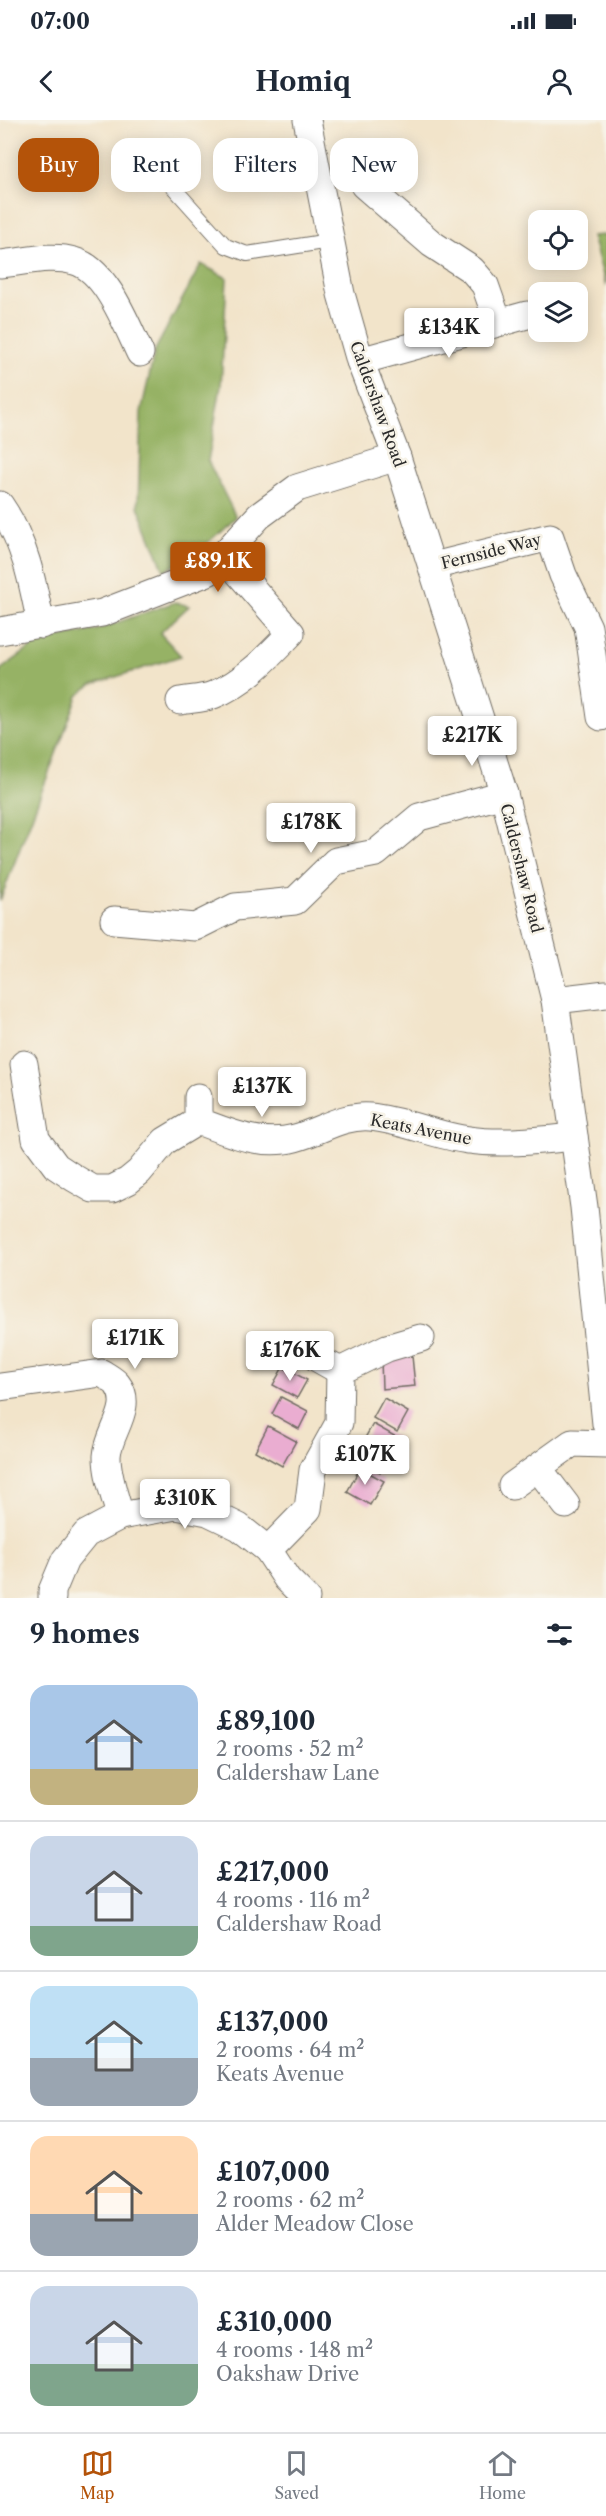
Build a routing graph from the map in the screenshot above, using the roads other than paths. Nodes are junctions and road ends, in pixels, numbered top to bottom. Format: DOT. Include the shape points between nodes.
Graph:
graph roads {
  1 [pos="307,120"];
  2 [pos="178,192"];
  3 [pos="368,192"];
  4 [pos="329,241"];
  5 [pos="0,264"];
  6 [pos="527,315"];
  7 [pos="498,322"];
  8 [pos="140,353"];
  9 [pos="360,361"];
  10 [pos="397,457"];
  11 [pos="0,505"];
  12 [pos="223,555"];
  13 [pos="433,566"];
  14 [pos="41,625"];
  15 [pos="0,631"];
  16 [pos="180,701"];
  17 [pos="597,722"];
  18 [pos="504,794"];
  19 [pos="114,920"];
  20 [pos="606,994"];
  21 [pos="555,1000"];
  22 [pos="24,1064"];
  23 [pos="574,1137"];
  24 [pos="421,1338"];
  25 [pos="0,1387"];
  26 [pos="606,1424"];
  27 [pos="606,1444"];
  28 [pos="538,1468"];
  29 [pos="512,1486"];
  30 [pos="566,1505"];
  31 [pos="120,1516"];
  32 [pos="268,1550"];
  33 [pos="52,1598"];
  34 [pos="306,1598"];
  1 -- 4 [label="street, Caldershaw Road"];
  2 -- 4 [label="lane" via="226,246 247,254"];
  3 -- 7 [label="street" via="382,214 472,270 485,285"];
  4 -- 9 [label="street, Caldershaw Road"];
  5 -- 8 [label="street" via="51,258 75,261 96,272 135,319"];
  6 -- 7 [label="street"];
  7 -- 9 [label="street"];
  9 -- 10 [label="street, Caldershaw Road"];
  10 -- 12 [label="street" via="297,488 259,516"];
  10 -- 13 [label="street, Caldershaw Road"];
  11 -- 14 [label="street" via="30,569"];
  12 -- 14 [label="street" via="208,572 145,597 102,613"];
  12 -- 16 [label="street" via="299,641 212,695"];
  13 -- 17 [label="street, Fernside Way" via="548,528 563,575 588,627"];
  13 -- 18 [label="street, Caldershaw Road"];
  14 -- 15 [label="street"];
  18 -- 19 [label="street" via="419,817 376,853 336,861 294,901 234,907 195,927"];
  18 -- 21 [label="street, Caldershaw Road"];
  20 -- 21 [label="street"];
  21 -- 23 [label="street, Caldershaw Road"];
  22 -- 23 [label="street, Keats Avenue" via="36,1139 56,1166 93,1189 112,1190 128,1181 198,1109 236,1136 269,1142 296,1137 346,1118 370,1117 469,1140 524,1142"];
  23 -- 26 [label="street, Caldershaw Road"];
  24 -- 32 [label="street" via="328,1364 339,1423 313,1470 308,1509"];
  25 -- 31 [label="street" via="102,1373 125,1377 120,1419 107,1454"];
  27 -- 28 [label="street" via="572,1443"];
  28 -- 29 [label="street"];
  28 -- 30 [label="street"];
  31 -- 32 [label="street" via="176,1506 208,1512 238,1527"];
  31 -- 33 [label="street" via="86,1534 65,1560"];
  32 -- 34 [label="street" via="287,1579"];
}
